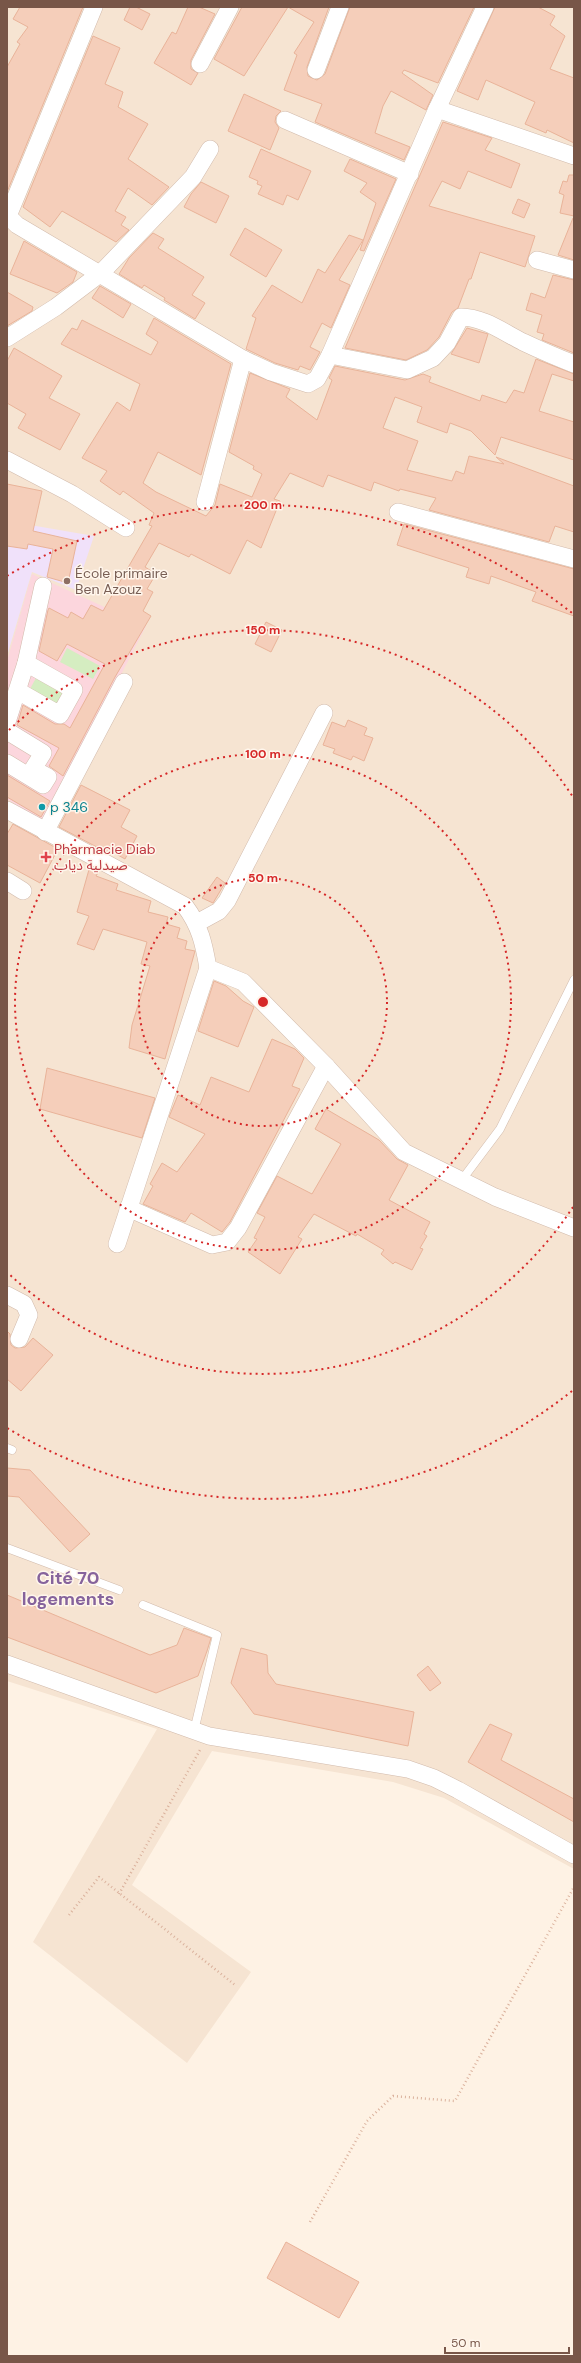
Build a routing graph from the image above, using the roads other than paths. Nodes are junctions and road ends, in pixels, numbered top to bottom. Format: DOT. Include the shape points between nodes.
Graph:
graph roads {
  1 [pos="94,7"];
  2 [pos="230,7"];
  3 [pos="340,7"];
  4 [pos="485,7"];
  5 [pos="200,64"];
  6 [pos="316,70"];
  7 [pos="437,109"];
  8 [pos="285,120"];
  9 [pos="210,149"];
  10 [pos="574,156"];
  11 [pos="410,174"];
  12 [pos="537,260"];
  13 [pos="574,270"];
  14 [pos="100,273"];
  15 [pos="7,338"];
  16 [pos="330,355"];
  17 [pos="244,358"];
  18 [pos="574,364"];
  19 [pos="7,460"];
  20 [pos="205,502"];
  21 [pos="398,512"];
  22 [pos="126,528"];
  23 [pos="574,558"];
  24 [pos="43,586"];
  25 [pos="26,663"];
  26 [pos="124,682"];
  27 [pos="18,691"];
  28 [pos="324,713"];
  29 [pos="7,722"];
  30 [pos="7,731"];
  31 [pos="7,763"];
  32 [pos="8,813"];
  33 [pos="45,832"];
  34 [pos="7,882"];
  35 [pos="23,891"];
  36 [pos="197,923"];
  37 [pos="208,968"];
  38 [pos="574,980"];
  39 [pos="326,1066"];
  40 [pos="461,1181"];
  41 [pos="128,1208"];
  42 [pos="574,1228"];
  43 [pos="117,1244"];
  44 [pos="7,1295"];
  45 [pos="19,1339"];
  46 [pos="7,1548"];
  47 [pos="118,1590"];
  48 [pos="143,1605"];
  49 [pos="7,1664"];
  50 [pos="201,1734"];
  51 [pos="574,1855"];
  1 -- 14 [label="street" via="8,216 17,225"];
  2 -- 5 [label="street"];
  3 -- 6 [label="street"];
  4 -- 7 [label="street"];
  7 -- 10 [label="street"];
  7 -- 11 [label="street"];
  8 -- 11 [label="street"];
  9 -- 14 [label="street" via="193,177"];
  11 -- 16 [label="street"];
  12 -- 13 [label="street"];
  14 -- 15 [label="street" via="56,307"];
  14 -- 17 [label="street"];
  16 -- 17 [label="street" via="317,379 308,384 271,372"];
  16 -- 18 [label="street" via="407,370 433,358 447,343 461,317 469,317 482,320 548,354"];
  17 -- 20 [label="street"];
  19 -- 22 [label="street" via="72,494"];
  21 -- 23 [label="street"];
  24 -- 25 [label="street"];
  25 -- 27 [label="street"];
  25 -- 27 [label="street" via="74,690 60,715"];
  26 -- 33 [label="street"];
  27 -- 29 [label="street"];
  28 -- 36 [label="street" via="227,901 219,911"];
  30 -- 31 [label="street" via="43,753 33,768 48,778 43,785"];
  32 -- 33 [label="street"];
  33 -- 36 [label="street" via="185,906"];
  34 -- 35 [label="street"];
  36 -- 37 [label="street" via="204,941"];
  37 -- 39 [label="street" via="243,982"];
  37 -- 41 [label="street"];
  38 -- 40 [label="lane" via="500,1129"];
  39 -- 40 [label="street" via="404,1152"];
  39 -- 41 [label="street" via="246,1215 234,1236 227,1242 212,1245"];
  40 -- 42 [label="street"];
  41 -- 43 [label="street"];
  44 -- 45 [label="street" via="24,1304 29,1315"];
  46 -- 47 [label="lane"];
  48 -- 50 [label="lane" via="217,1635"];
  49 -- 50 [label="street"];
  50 -- 51 [label="street" via="408,1769 458,1790"];
}
